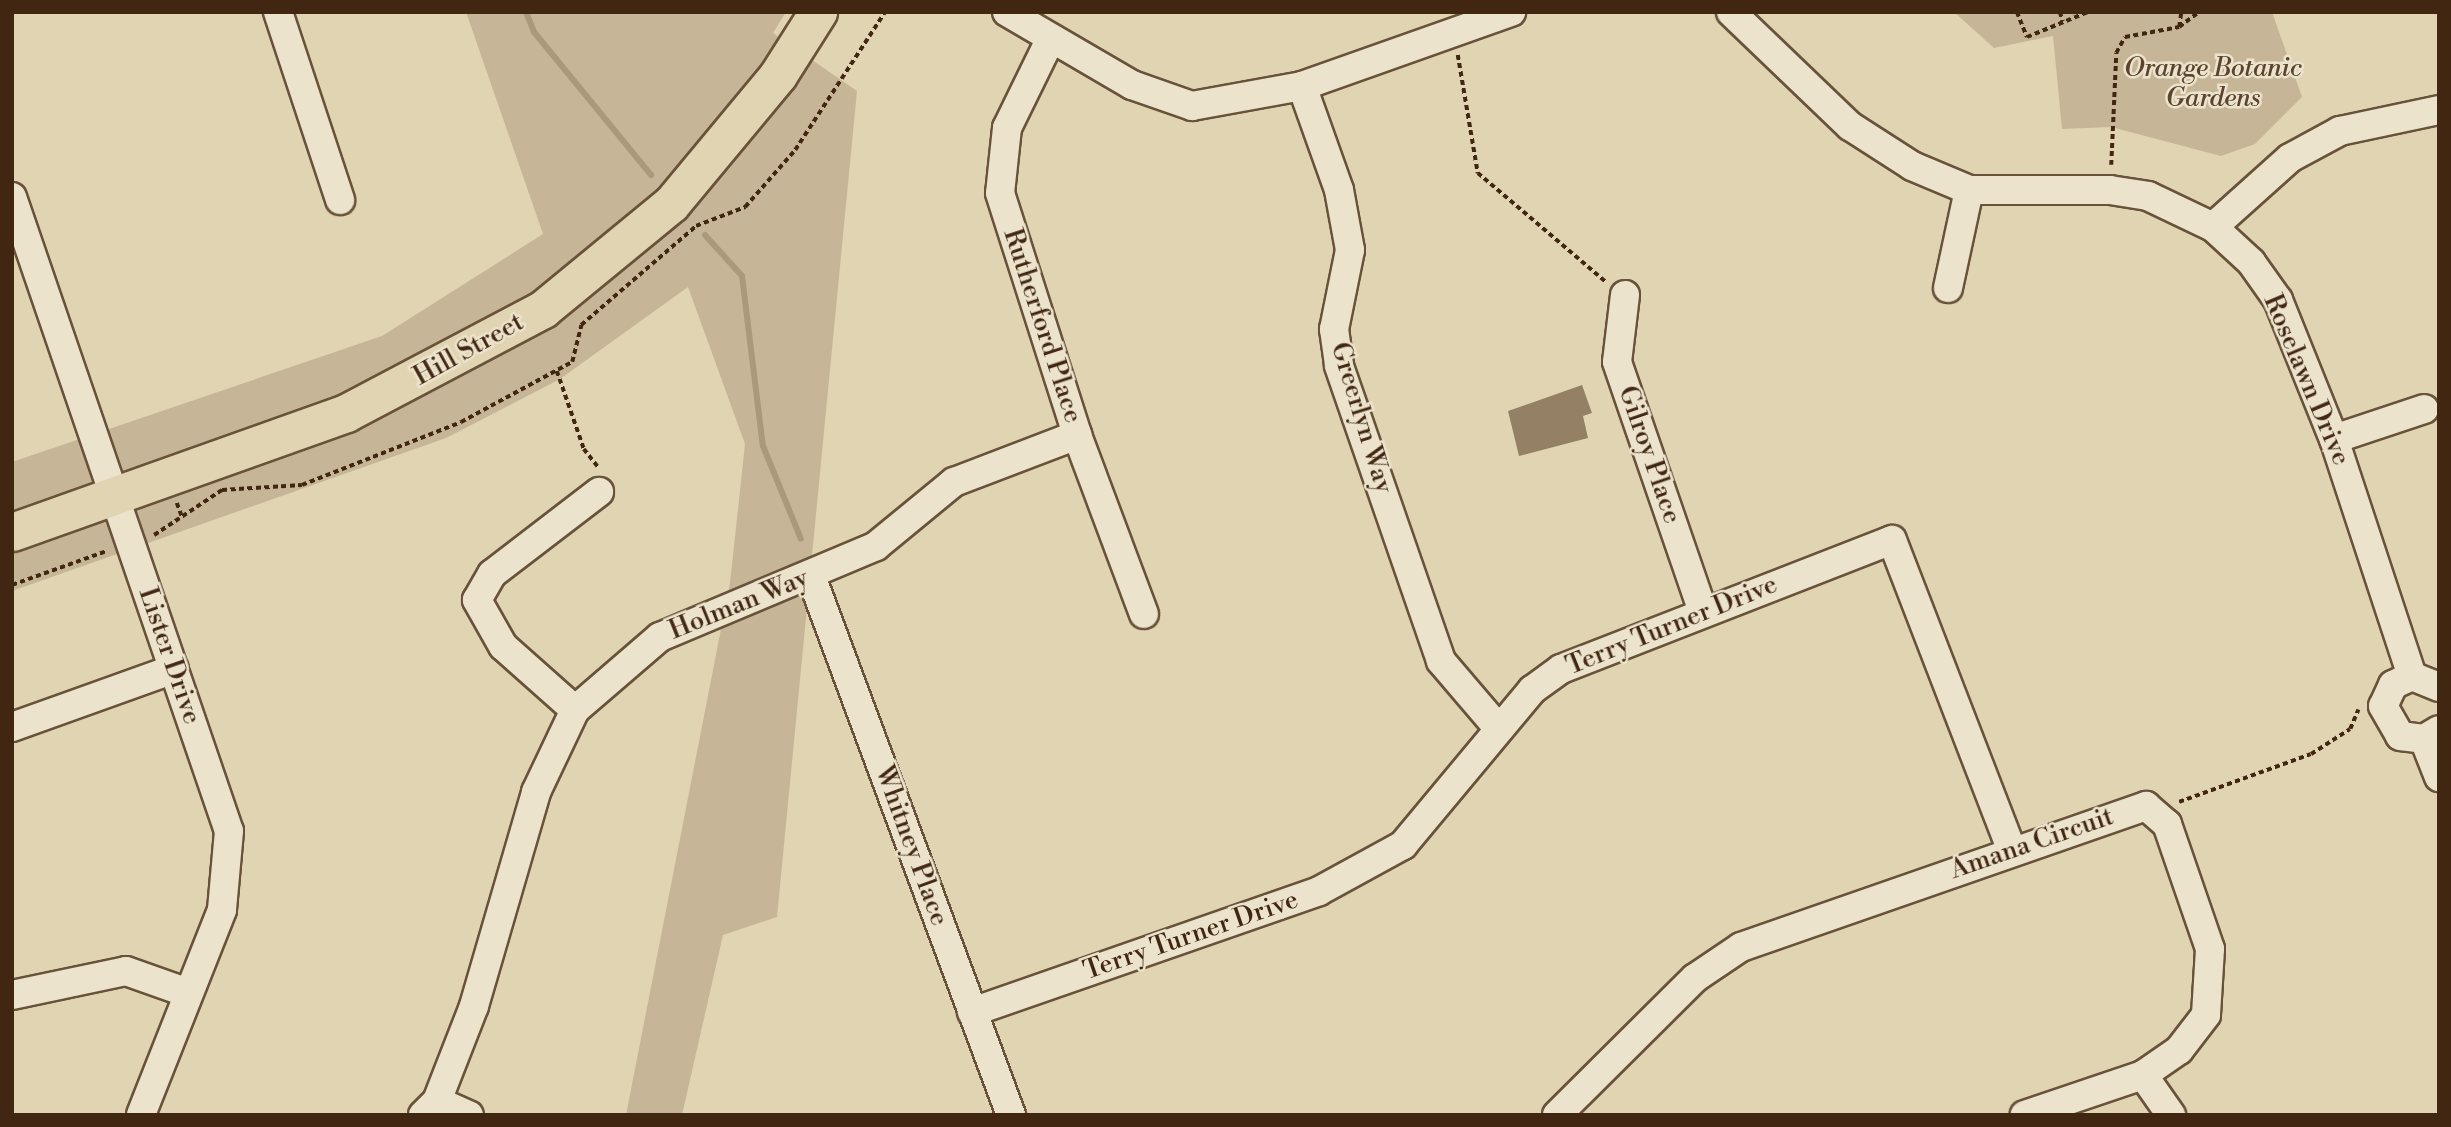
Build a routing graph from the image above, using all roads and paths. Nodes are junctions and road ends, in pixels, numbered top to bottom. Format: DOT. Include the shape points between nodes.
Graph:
graph roads {
  1 [pos="278,12"];
  2 [pos="818,12"];
  3 [pos="1007,12"];
  4 [pos="1511,12"];
  5 [pos="1731,12"];
  6 [pos="2017,12"];
  7 [pos="2060,12"];
  8 [pos="2088,12"];
  9 [pos="2182,12"];
  10 [pos="2199,12"];
  11 [pos="2063,22"];
  12 [pos="2179,27"];
  13 [pos="1453,29"];
  14 [pos="1051,38"];
  15 [pos="1302,86"];
  16 [pos="2439,110"];
  17 [pos="1969,190"];
  18 [pos="2110,190"];
  19 [pos="12,197"];
  20 [pos="340,200"];
  21 [pos="2213,227"];
  22 [pos="1948,288"];
  23 [pos="1625,295"];
  24 [pos="557,371"];
  25 [pos="2424,409"];
  26 [pos="1077,435"];
  27 [pos="2334,439"];
  28 [pos="599,492"];
  29 [pos="114,496"];
  30 [pos="12,532"];
  31 [pos="130,543"];
  32 [pos="811,576"];
  33 [pos="12,585"];
  34 [pos="1703,612"];
  35 [pos="1144,614"];
  36 [pos="174,669"];
  37 [pos="2412,676"];
  38 [pos="2439,687"];
  39 [pos="2359,707"];
  40 [pos="575,709"];
  41 [pos="12,727"];
  42 [pos="1499,729"];
  43 [pos="2431,734"];
  44 [pos="2439,777"];
  45 [pos="2158,812"];
  46 [pos="2011,849"];
  47 [pos="188,993"];
  48 [pos="12,995"];
  49 [pos="972,1012"];
  50 [pos="2143,1075"];
  51 [pos="430,1108"];
  52 [pos="141,1115"];
  53 [pos="469,1115"];
  54 [pos="1012,1115"];
  55 [pos="1557,1115"];
  56 [pos="2025,1115"];
  57 [pos="2171,1115"];
  1 -- 20 [label="street"];
  2 -- 29 [label="main road, Hill Street" via="778,75 671,204 543,309 346,413"];
  3 -- 14 [label="street"];
  4 -- 13 [label="street"];
  5 -- 17 [label="street, Roselawn Drive" via="1880,150"];
  6 -- 11 [label="path" via="2027,37"];
  7 -- 11 [label="path"];
  8 -- 11 [label="path"];
  9 -- 12 [label="path"];
  10 -- 12 [label="path"];
  12 -- 18 [label="path" via="2125,37 2116,53 2110,76"];
  13 -- 15 [label="street"];
  13 -- 23 [label="path" via="1478,173"];
  14 -- 15 [label="street" via="1132,85 1192,106"];
  14 -- 26 [label="street, Rutherford Place" via="1007,128 1000,193"];
  15 -- 42 [label="street, Greerlyn Way" via="1339,190 1350,250 1334,329 1339,366 1441,661"];
  16 -- 21 [label="street" via="2340,131 2290,158"];
  17 -- 18 [label="street, Roselawn Drive"];
  17 -- 22 [label="street"];
  18 -- 21 [label="street, Roselawn Drive" via="2180,206"];
  19 -- 29 [label="street, Lister Drive"];
  21 -- 27 [label="street, Roselawn Drive" via="2251,262 2278,300"];
  23 -- 34 [label="street, Gilroy Place" via="1617,362"];
  24 -- 28 [label="path" via="584,449 598,462"];
  25 -- 27 [label="street"];
  26 -- 32 [label="street, Holman Way" via="954,482 876,546"];
  26 -- 35 [label="street, Rutherford Place"];
  27 -- 37 [label="street, Roselawn Drive"];
  28 -- 40 [label="street" via="492,574 477,600 503,646"];
  29 -- 30 [label="main road, Hill Street"];
  29 -- 31 [label="street, Lister Drive"];
  31 -- 33 [label="path"];
  31 -- 36 [label="street, Lister Drive"];
  32 -- 40 [label="street, Holman Way" via="736,600 660,637"];
  32 -- 49 [label="street, Whitney Place"];
  34 -- 42 [label="street, Terry Turner Drive" via="1561,669"];
  34 -- 46 [label="street, Terry Turner Drive" via="1892,540"];
  36 -- 41 [label="street"];
  36 -- 47 [label="street, Lister Drive" via="229,831 222,910"];
  37 -- 38 [label="street"];
  37 -- 43 [label="street" via="2386,694 2385,718 2400,736"];
  39 -- 45 [label="path" via="2350,729 2311,754 2244,783 2208,787"];
  40 -- 51 [label="street, Holman Way" via="536,792 474,1006"];
  42 -- 49 [label="street, Terry Turner Drive" via="1403,845 1319,891"];
  43 -- 44 [label="street"];
  45 -- 46 [label="street, Amana Circuit" via="2146,806"];
  45 -- 50 [label="street" via="2210,949 2212,980 2206,1015 2179,1050"];
  46 -- 55 [label="street, Amana Circuit" via="1714,961"];
  47 -- 48 [label="street" via="126,971"];
  47 -- 52 [label="street, Lister Drive"];
  49 -- 54 [label="street, Whitney Place"];
  50 -- 56 [label="street"];
  50 -- 57 [label="street"];
  51 -- 53 [label="street"];
}
